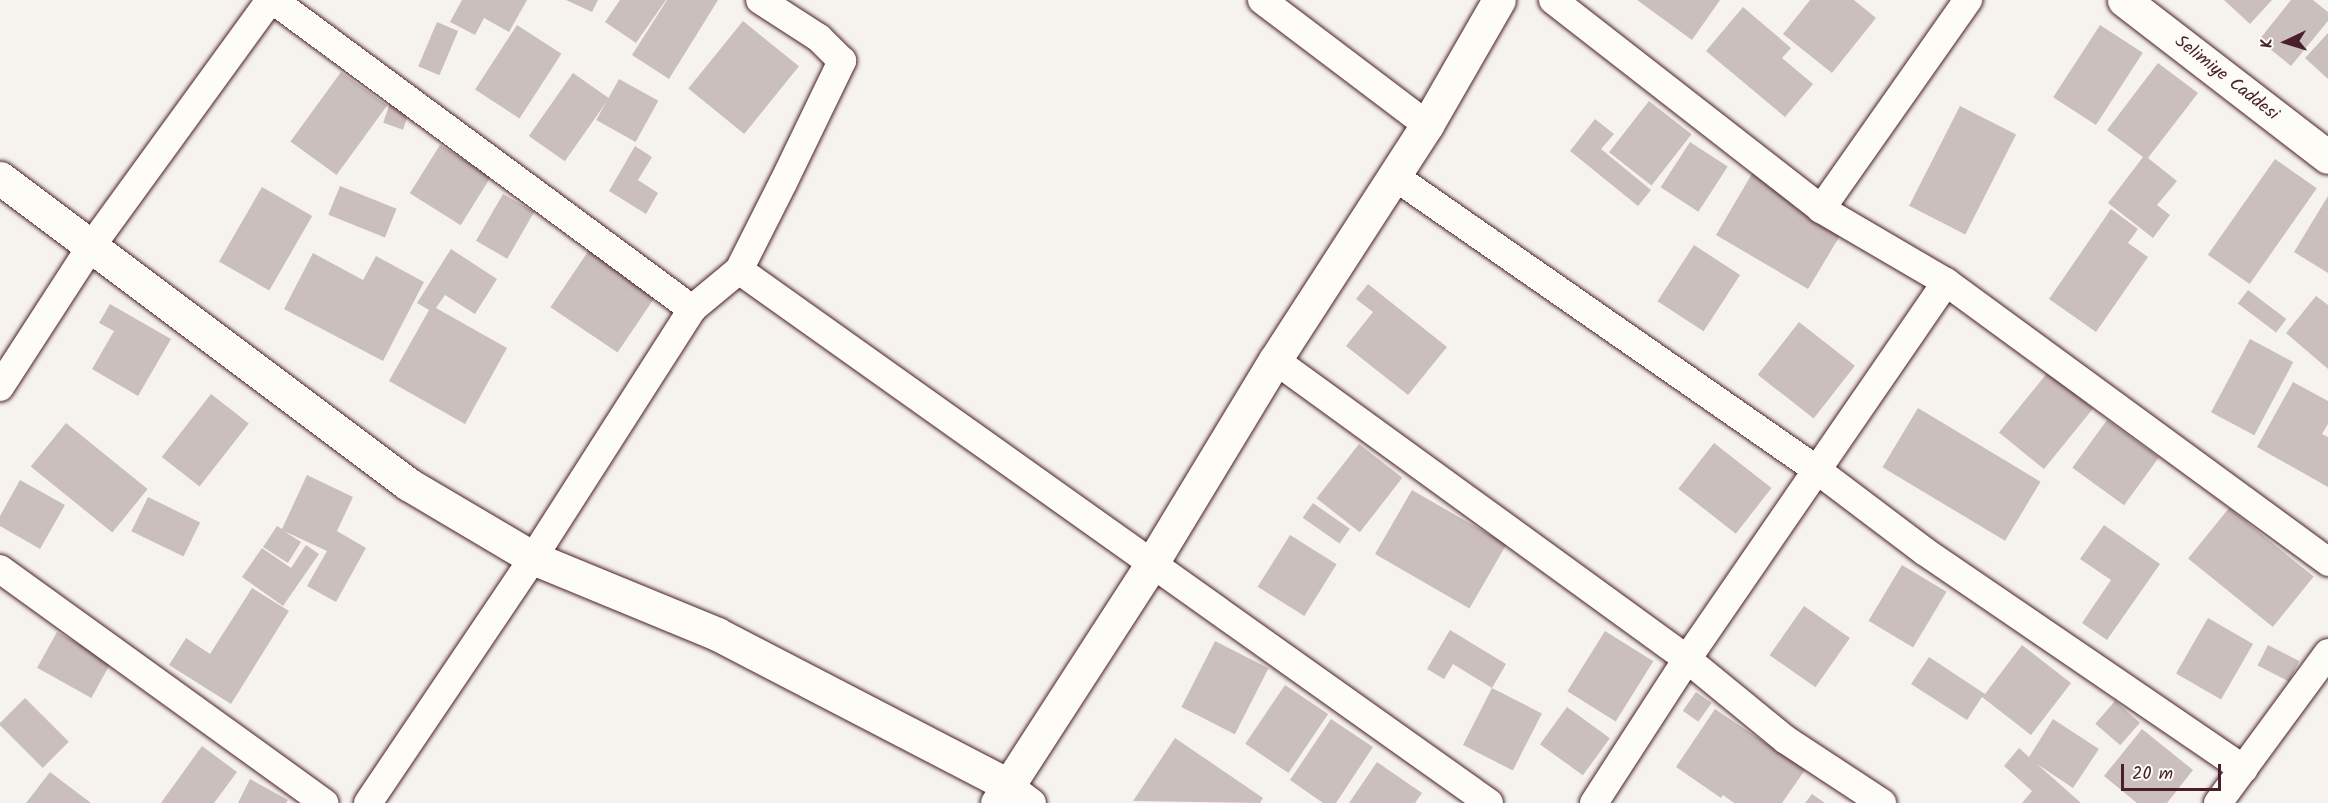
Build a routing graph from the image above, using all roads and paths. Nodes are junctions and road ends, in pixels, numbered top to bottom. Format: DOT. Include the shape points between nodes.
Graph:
graph roads {
  1 [pos="271,0"];
  2 [pos="760,0"];
  3 [pos="1262,0"];
  4 [pos="1499,0"];
  5 [pos="1553,0"];
  6 [pos="1968,0"];
  7 [pos="2124,0"];
  8 [pos="1427,125"];
  9 [pos="2328,157"];
  10 [pos="1394,176"];
  11 [pos="0,177"];
  12 [pos="1821,209"];
  13 [pos="90,248"];
  14 [pos="739,270"];
  15 [pos="1946,282"];
  16 [pos="692,309"];
  17 [pos="1275,360"];
  18 [pos="0,387"];
  19 [pos="1817,470"];
  20 [pos="533,558"];
  21 [pos="2328,562"];
  22 [pos="1152,563"];
  23 [pos="0,568"];
  24 [pos="2328,652"];
  25 [pos="1687,659"];
  26 [pos="2244,769"];
  27 [pos="1012,797"];
  28 [pos="326,803"];
  29 [pos="368,803"];
  30 [pos="1490,803"];
  31 [pos="1594,803"];
  32 [pos="1882,803"];
  33 [pos="2218,803"];
  1 -- 13 [label="street"];
  1 -- 16 [label="street"];
  2 -- 14 [label="street" via="819,38 842,61"];
  3 -- 8 [label="street"];
  4 -- 8 [label="street"];
  5 -- 12 [label="street"];
  6 -- 12 [label="street"];
  7 -- 9 [label="street, Selimiye Caddesi"];
  8 -- 10 [label="street"];
  10 -- 17 [label="street"];
  10 -- 19 [label="street"];
  11 -- 13 [label="street"];
  12 -- 15 [label="street"];
  13 -- 18 [label="street"];
  13 -- 20 [label="street" via="408,484"];
  14 -- 16 [label="street"];
  14 -- 22 [label="street"];
  15 -- 19 [label="street"];
  15 -- 21 [label="street"];
  16 -- 20 [label="street"];
  17 -- 22 [label="street"];
  17 -- 25 [label="street"];
  19 -- 25 [label="street"];
  19 -- 26 [label="street" via="1924,551"];
  20 -- 27 [label="street" via="717,634"];
  20 -- 29 [label="street"];
  22 -- 27 [label="street"];
  22 -- 30 [label="street"];
  23 -- 28 [label="street"];
  24 -- 26 [label="street"];
  25 -- 31 [label="street"];
  25 -- 32 [label="street" via="1786,740"];
  26 -- 33 [label="street"];
}
